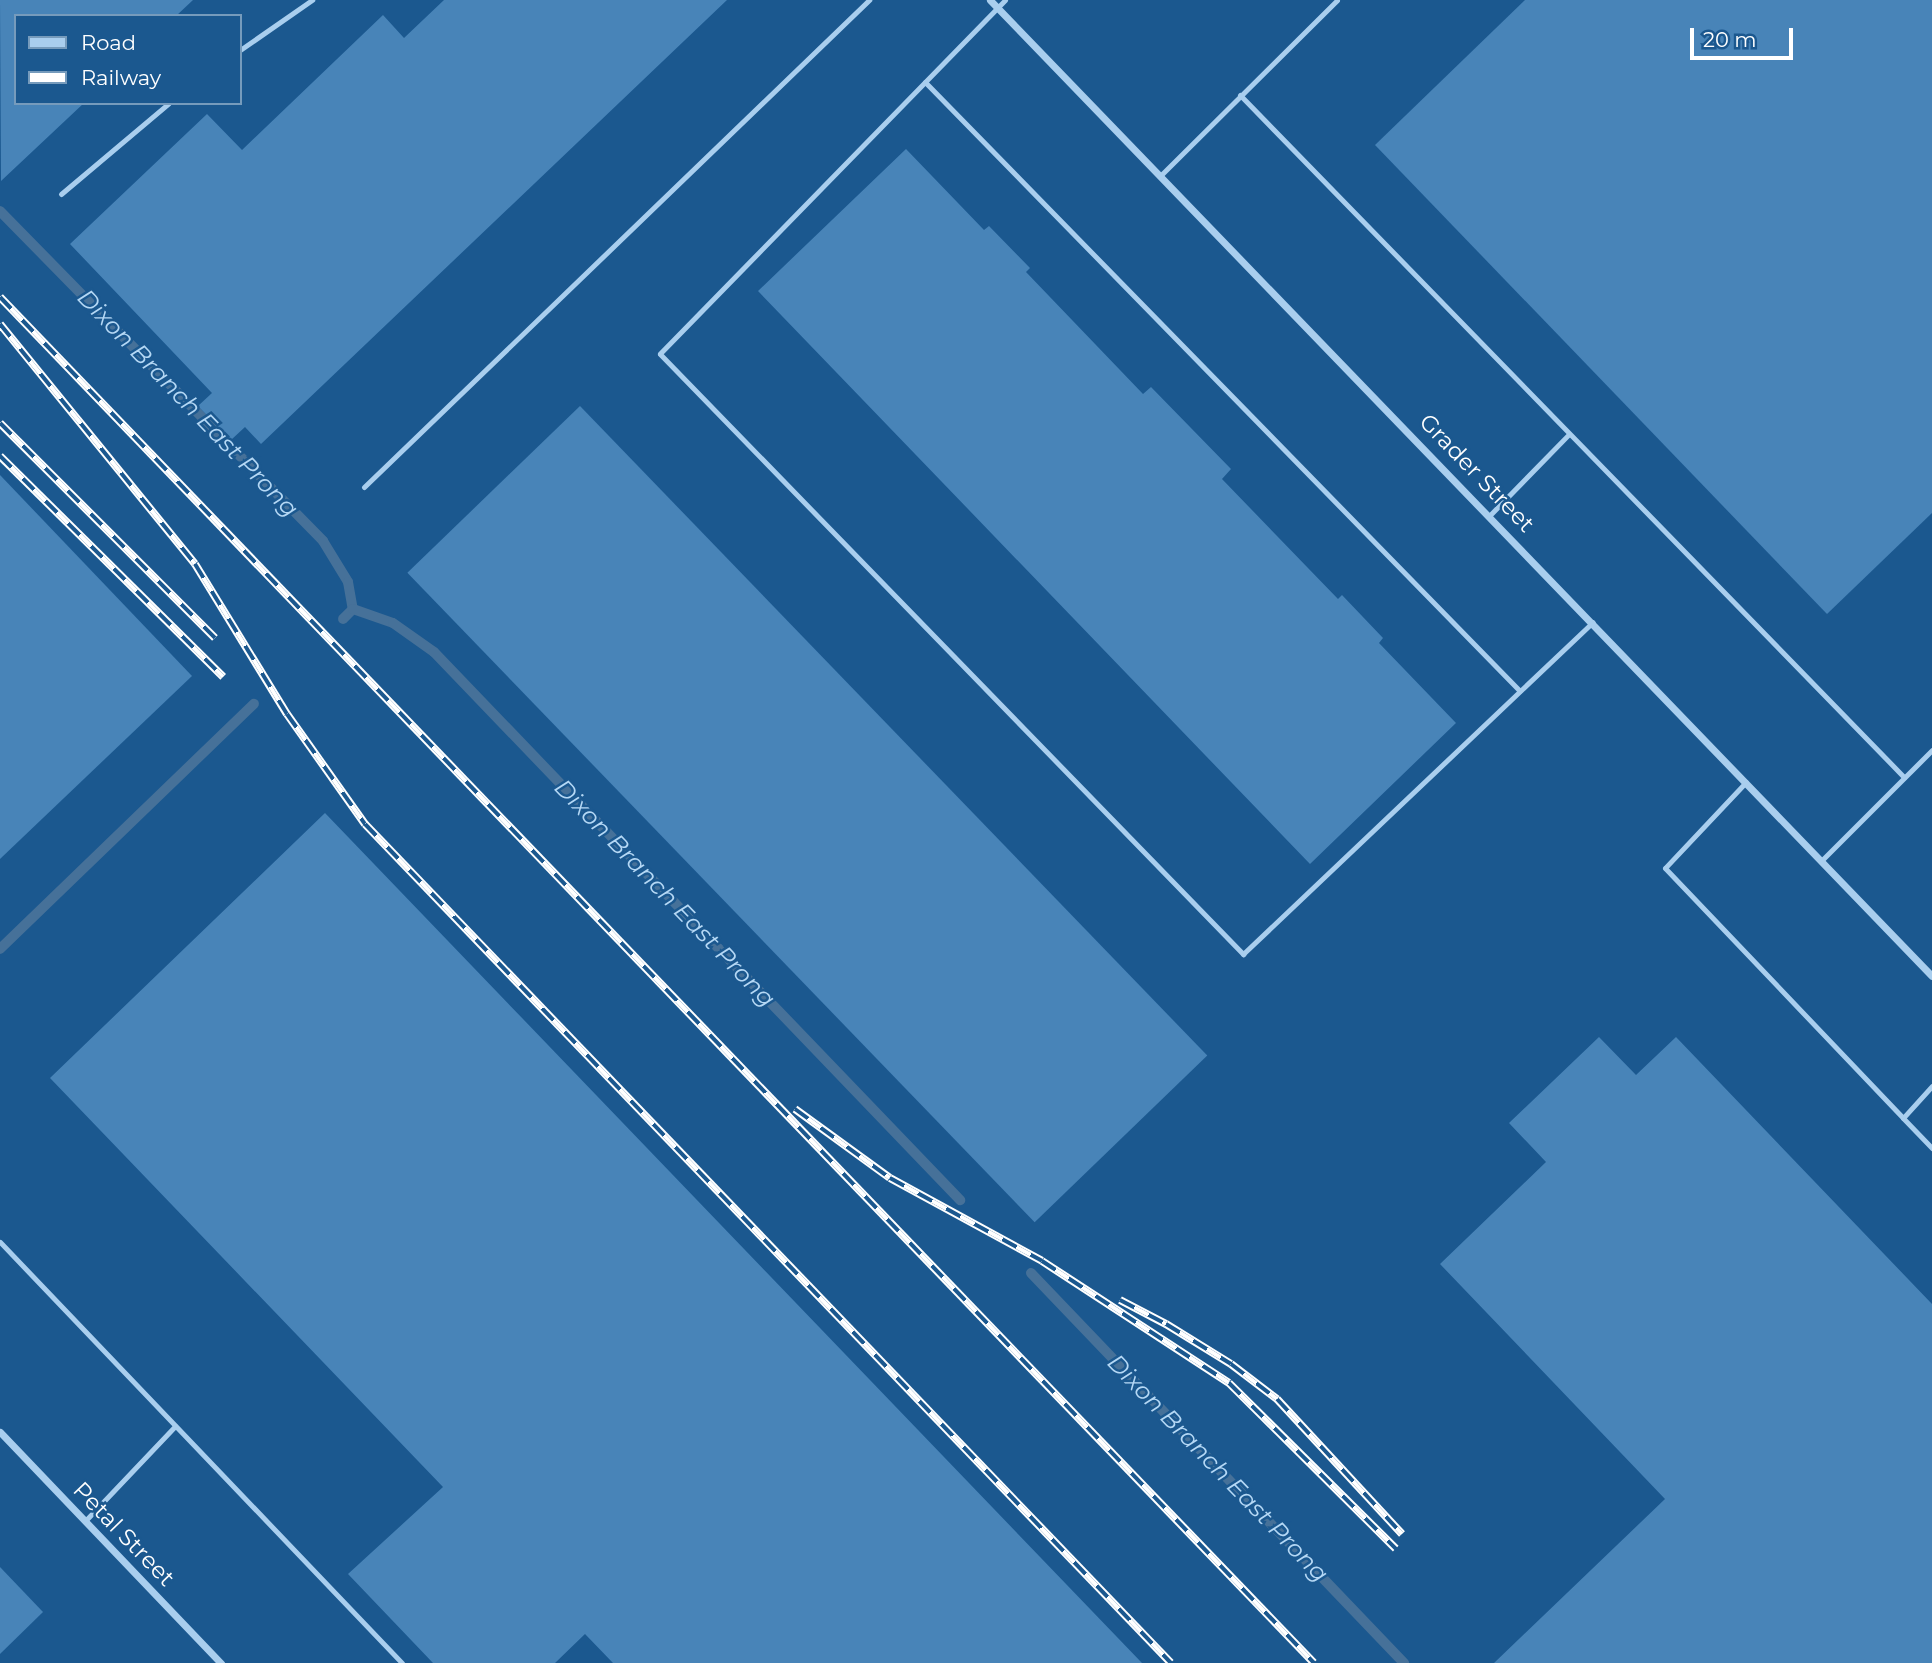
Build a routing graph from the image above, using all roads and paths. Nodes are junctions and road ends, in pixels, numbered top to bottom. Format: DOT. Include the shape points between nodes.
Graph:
graph roads {
  1 [pos="312,0"];
  2 [pos="869,0"];
  3 [pos="990,0"];
  4 [pos="1005,0"];
  5 [pos="1337,0"];
  6 [pos="998,7"];
  7 [pos="242,49"];
  8 [pos="925,82"];
  9 [pos="1240,95"];
  10 [pos="167,105"];
  11 [pos="1161,175"];
  12 [pos="61,194"];
  13 [pos="1569,434"];
  14 [pos="364,487"];
  15 [pos="1490,515"];
  16 [pos="1593,622"];
  17 [pos="1520,691"];
  18 [pos="1932,750"];
  19 [pos="1904,777"];
  20 [pos="1746,782"];
  21 [pos="1821,861"];
  22 [pos="1932,976"];
  23 [pos="1932,1086"];
  24 [pos="1903,1118"];
  25 [pos="1932,1148"];
  26 [pos="0,1242"];
  27 [pos="176,1426"];
  28 [pos="0,1432"];
  29 [pos="85,1521"];
  30 [pos="221,1663"];
  31 [pos="402,1663"];
  1 -- 7 [label="lane"];
  2 -- 14 [label="lane"];
  3 -- 6 [label="street, Grader Street"];
  4 -- 6 [label="lane"];
  5 -- 9 [label="lane"];
  6 -- 8 [label="lane"];
  6 -- 11 [label="street, Grader Street"];
  8 -- 17 [label="lane"];
  8 -- 17 [label="lane" via="660,354 1243,954"];
  9 -- 11 [label="lane"];
  9 -- 13 [label="lane"];
  10 -- 12 [label="lane"];
  11 -- 15 [label="street, Grader Street"];
  13 -- 15 [label="lane"];
  13 -- 19 [label="lane"];
  15 -- 16 [label="street, Grader Street"];
  16 -- 17 [label="lane"];
  16 -- 20 [label="street, Grader Street"];
  18 -- 19 [label="lane"];
  19 -- 21 [label="lane"];
  20 -- 21 [label="street, Grader Street"];
  20 -- 24 [label="lane" via="1665,868"];
  21 -- 22 [label="street, Grader Street"];
  23 -- 24 [label="lane"];
  24 -- 25 [label="lane"];
  26 -- 27 [label="lane"];
  27 -- 29 [label="lane"];
  27 -- 31 [label="lane"];
  28 -- 29 [label="street, Petal Street"];
  29 -- 30 [label="street, Petal Street"];
}
